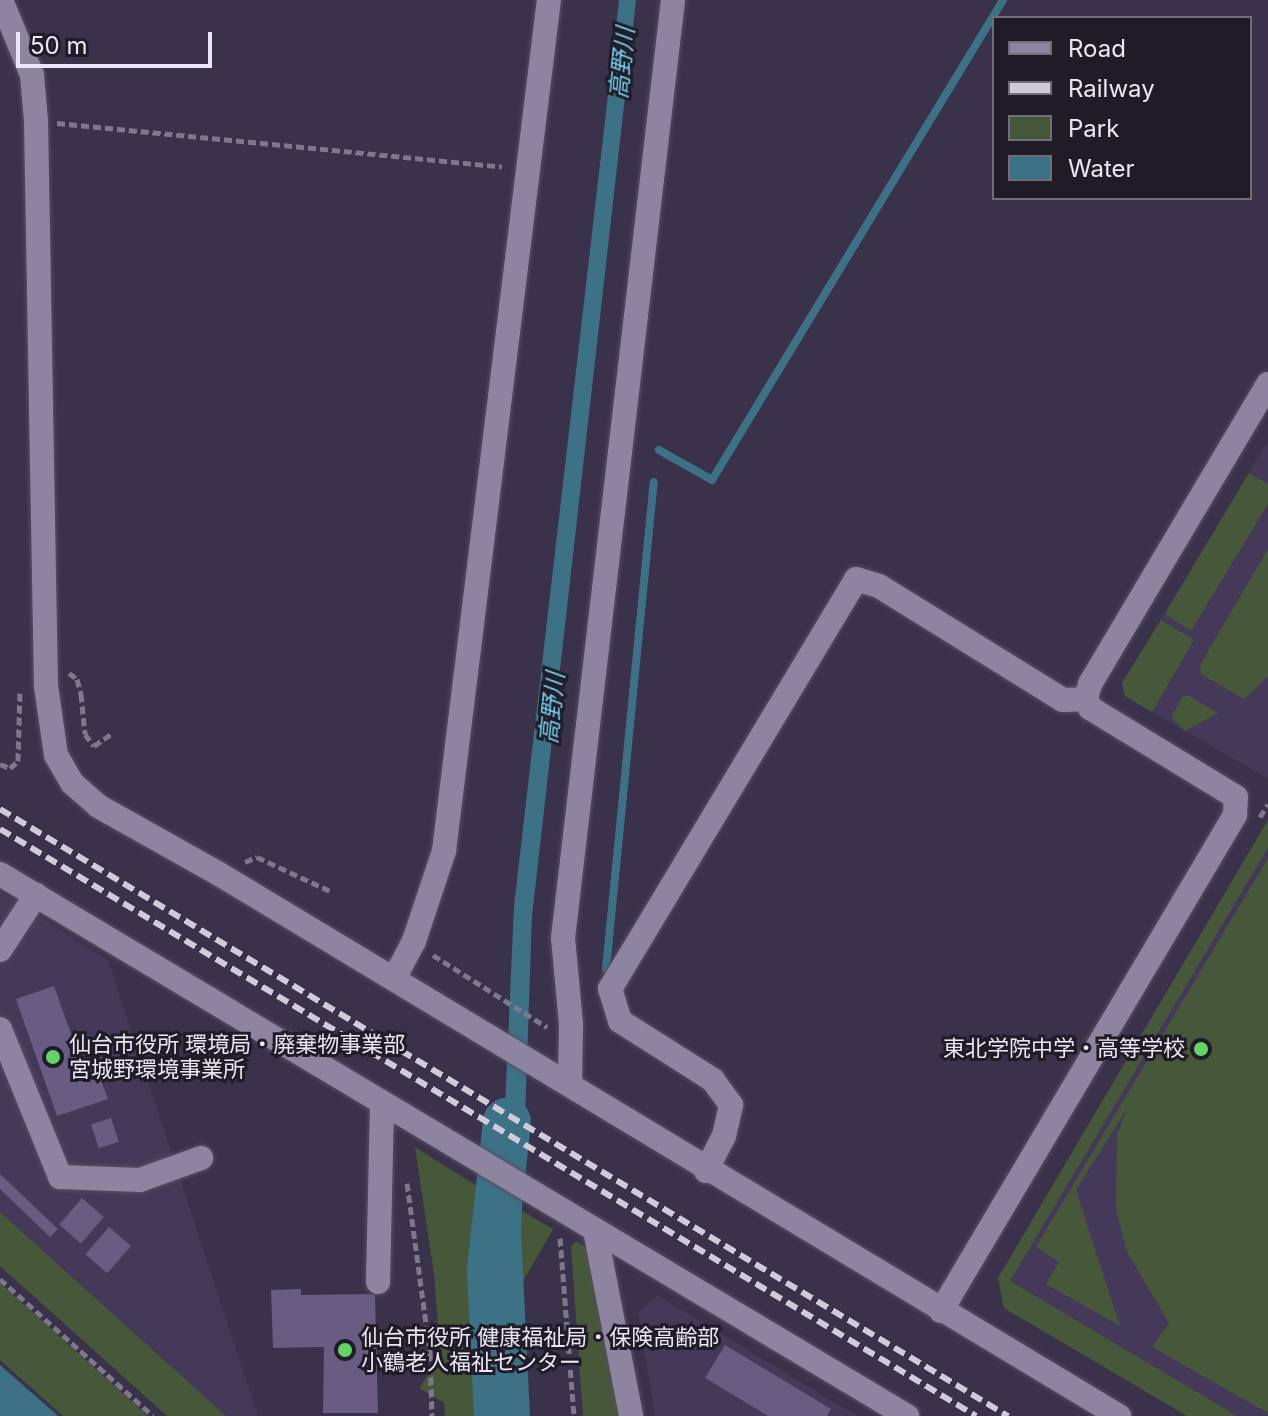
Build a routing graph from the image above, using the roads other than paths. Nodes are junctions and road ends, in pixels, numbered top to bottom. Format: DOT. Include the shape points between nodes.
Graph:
graph roads {
  1 [pos="1,0"];
  2 [pos="549,0"];
  3 [pos="673,0"];
  4 [pos="1268,384"];
  5 [pos="1086,699"];
  6 [pos="0,874"];
  7 [pos="36,895"];
  8 [pos="0,950"];
  9 [pos="394,979"];
  10 [pos="0,1029"];
  11 [pos="570,1084"];
  12 [pos="382,1104"];
  13 [pos="201,1158"];
  14 [pos="706,1171"];
  15 [pos="595,1230"];
  16 [pos="378,1282"];
  17 [pos="941,1311"];
  18 [pos="631,1416"];
  19 [pos="907,1416"];
  20 [pos="1119,1416"];
  1 -- 9 [label="street" via="32,75 36,121 46,676 56,755 72,783 98,806"];
  2 -- 9 [label="street" via="444,851 414,941"];
  3 -- 11 [label="street" via="563,938"];
  4 -- 5 [label="street" via="1090,684"];
  5 -- 14 [label="street" via="1063,700 879,586 856,579 610,989 620,1021 713,1080 731,1105 724,1136"];
  5 -- 17 [label="street" via="1090,708 1236,797 1238,805"];
  6 -- 7 [label="street"];
  7 -- 8 [label="street"];
  7 -- 12 [label="street"];
  9 -- 11 [label="street"];
  10 -- 13 [label="street" via="60,1177 140,1180"];
  11 -- 14 [label="street"];
  12 -- 15 [label="street"];
  12 -- 16 [label="street"];
  14 -- 17 [label="street"];
  15 -- 18 [label="street"];
  15 -- 19 [label="street"];
  17 -- 20 [label="street"];
}
